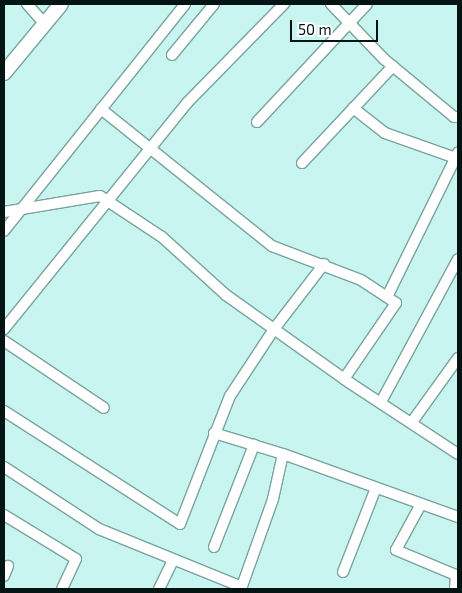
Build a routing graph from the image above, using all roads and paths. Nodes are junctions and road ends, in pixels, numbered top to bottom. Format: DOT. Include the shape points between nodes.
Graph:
graph roads {
  1 [pos="27,4"];
  2 [pos="61,4"];
  3 [pos="186,4"];
  4 [pos="214,4"];
  5 [pos="284,4"];
  6 [pos="331,4"];
  7 [pos="367,4"];
  8 [pos="349,22"];
  9 [pos="45,24"];
  10 [pos="172,55"];
  11 [pos="393,66"];
  12 [pos="4,73"];
  13 [pos="353,108"];
  14 [pos="101,109"];
  15 [pos="458,117"];
  16 [pos="257,122"];
  17 [pos="151,148"];
  18 [pos="457,155"];
  19 [pos="302,163"];
  20 [pos="108,201"];
  21 [pos="22,208"];
  22 [pos="4,212"];
  23 [pos="4,230"];
  24 [pos="458,259"];
  25 [pos="324,264"];
  26 [pos="387,297"];
  27 [pos="4,329"];
  28 [pos="274,329"];
  29 [pos="4,341"];
  30 [pos="458,358"];
  31 [pos="344,380"];
  32 [pos="380,402"];
  33 [pos="104,408"];
  34 [pos="4,411"];
  35 [pos="412,422"];
  36 [pos="214,433"];
  37 [pos="254,445"];
  38 [pos="283,454"];
  39 [pos="458,454"];
  40 [pos="4,467"];
  41 [pos="376,488"];
  42 [pos="421,504"];
  43 [pos="4,515"];
  44 [pos="458,517"];
  45 [pos="214,547"];
  46 [pos="173,560"];
  47 [pos="8,566"];
  48 [pos="342,572"];
  49 [pos="4,576"];
  50 [pos="457,576"];
  51 [pos="241,588"];
  52 [pos="62,589"];
  53 [pos="159,589"];
  54 [pos="455,589"];
  1 -- 9 [label="street"];
  2 -- 9 [label="street"];
  3 -- 14 [label="street"];
  4 -- 10 [label="street"];
  5 -- 17 [label="street" via="187,103"];
  6 -- 8 [label="street"];
  7 -- 8 [label="street"];
  8 -- 11 [label="street"];
  8 -- 16 [label="street"];
  9 -- 12 [label="street"];
  11 -- 13 [label="street"];
  11 -- 15 [label="street"];
  13 -- 18 [label="street" via="385,133"];
  13 -- 19 [label="street"];
  14 -- 17 [label="street"];
  14 -- 21 [label="street"];
  17 -- 20 [label="street"];
  17 -- 25 [label="street" via="272,246"];
  18 -- 26 [label="street"];
  20 -- 21 [label="street" via="100,196"];
  20 -- 27 [label="street"];
  20 -- 28 [label="street" via="162,237 226,295"];
  21 -- 22 [label="street"];
  21 -- 23 [label="street"];
  24 -- 32 [label="street"];
  25 -- 26 [label="street" via="361,280"];
  25 -- 28 [label="street"];
  26 -- 31 [label="street" via="396,303"];
  28 -- 31 [label="street"];
  28 -- 36 [label="street" via="230,396"];
  29 -- 33 [label="street"];
  30 -- 35 [label="street"];
  31 -- 32 [label="street"];
  32 -- 35 [label="street"];
  34 -- 36 [label="street" via="180,524"];
  35 -- 39 [label="street"];
  36 -- 37 [label="street"];
  37 -- 38 [label="street"];
  37 -- 45 [label="street"];
  38 -- 41 [label="street"];
  38 -- 51 [label="street" via="273,499"];
  40 -- 46 [label="street" via="98,529"];
  41 -- 42 [label="street"];
  41 -- 48 [label="street"];
  42 -- 44 [label="street"];
  42 -- 50 [label="street" via="396,550"];
  43 -- 52 [label="street" via="76,559"];
  46 -- 51 [label="street"];
  46 -- 53 [label="street"];
  47 -- 49 [label="street"];
  50 -- 54 [label="street"];
}
